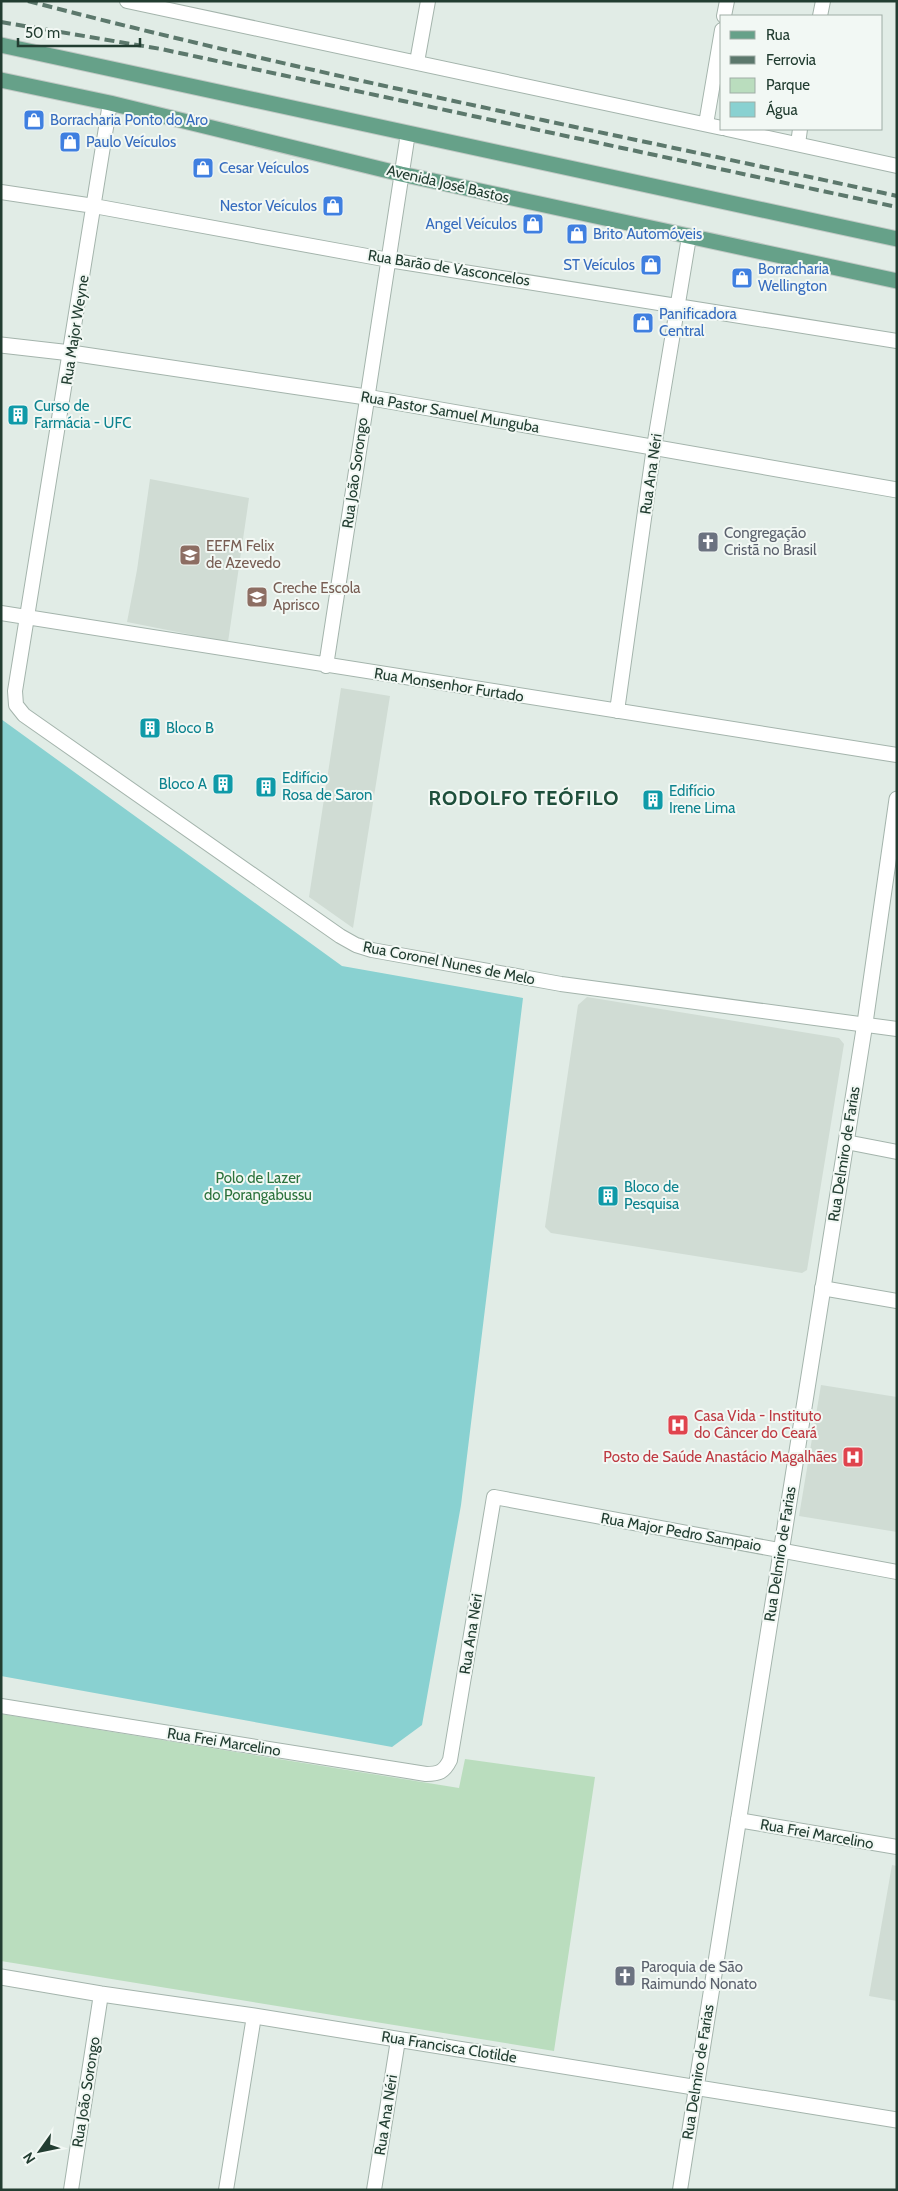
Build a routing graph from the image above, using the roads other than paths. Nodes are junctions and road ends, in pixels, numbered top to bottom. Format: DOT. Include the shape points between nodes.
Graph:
graph roads {
  1 [pos="127,1"];
  2 [pos="428,1"];
  3 [pos="727,1"];
  4 [pos="822,1"];
  5 [pos="724,15"];
  6 [pos="820,15"];
  7 [pos="720,42"];
  8 [pos="1,45"];
  9 [pos="417,62"];
  10 [pos="1,80"];
  11 [pos="110,103"];
  12 [pos="706,124"];
  13 [pos="720,128"];
  14 [pos="732,130"];
  15 [pos="800,130"];
  16 [pos="408,133"];
  17 [pos="798,144"];
  18 [pos="897,166"];
  19 [pos="401,174"];
  20 [pos="1,192"];
  21 [pos="94,206"];
  22 [pos="689,236"];
  23 [pos="897,239"];
  24 [pos="389,260"];
  25 [pos="897,281"];
  26 [pos="677,304"];
  27 [pos="897,341"];
  28 [pos="1,345"];
  29 [pos="71,353"];
  30 [pos="366,398"];
  31 [pos="654,447"];
  32 [pos="897,490"];
  33 [pos="1,613"];
  34 [pos="26,616"];
  35 [pos="326,666"];
  36 [pos="16,704"];
  37 [pos="617,711"];
  38 [pos="897,755"];
  39 [pos="897,799"];
  40 [pos="865,1024"];
  41 [pos="897,1029"];
  42 [pos="846,1142"];
  43 [pos="897,1152"];
  44 [pos="822,1288"];
  45 [pos="897,1301"];
  46 [pos="494,1497"];
  47 [pos="781,1550"];
  48 [pos="897,1572"];
  49 [pos="1,1706"];
  50 [pos="445,1769"];
  51 [pos="738,1820"];
  52 [pos="897,1847"];
  53 [pos="1,1977"];
  54 [pos="101,1994"];
  55 [pos="254,2016"];
  56 [pos="398,2040"];
  57 [pos="696,2088"];
  58 [pos="897,2120"];
  59 [pos="71,2190"];
  60 [pos="226,2190"];
  61 [pos="374,2190"];
  62 [pos="680,2190"];
  1 -- 9 [label="street"];
  2 -- 9 [label="street"];
  3 -- 5 [label="street"];
  4 -- 6 [label="street"];
  7 -- 12 [label="street"];
  8 -- 16 [label="main road"];
  9 -- 12 [label="street"];
  10 -- 11 [label="main road, Avenida José Bastos"];
  11 -- 19 [label="main road, Avenida José Bastos"];
  11 -- 21 [label="street, Rua Major Weyne"];
  12 -- 13 [label="street"];
  14 -- 17 [label="street"];
  15 -- 17 [label="street"];
  16 -- 19 [label="street, Rua João Sorongo"];
  16 -- 23 [label="main road"];
  17 -- 18 [label="street"];
  19 -- 22 [label="main road, Avenida José Bastos"];
  19 -- 24 [label="street, Rua João Sorongo"];
  20 -- 21 [label="street, Rua Barão de Vasconcelos"];
  21 -- 24 [label="street, Rua Barão de Vasconcelos"];
  21 -- 29 [label="street, Rua Major Weyne"];
  22 -- 25 [label="main road, Avenida José Bastos"];
  22 -- 26 [label="street, Rua Ana Néri"];
  24 -- 26 [label="street, Rua Barão de Vasconcelos"];
  24 -- 30 [label="street, Rua João Sorongo"];
  26 -- 27 [label="street, Rua Barão de Vasconcelos"];
  26 -- 31 [label="street, Rua Ana Néri"];
  28 -- 29 [label="street, Rua Pastor Samuel Munguba"];
  29 -- 30 [label="street, Rua Pastor Samuel Munguba"];
  29 -- 34 [label="street, Rua Major Weyne"];
  30 -- 31 [label="street, Rua Pastor Samuel Munguba"];
  30 -- 35 [label="street, Rua João Sorongo"];
  31 -- 32 [label="street, Rua Pastor Samuel Munguba"];
  31 -- 37 [label="street, Rua Ana Néri"];
  33 -- 34 [label="street, Rua Monsenhor Furtado"];
  34 -- 35 [label="street, Rua Monsenhor Furtado"];
  34 -- 36 [label="street, Rua Major Weyne"];
  35 -- 37 [label="street, Rua Monsenhor Furtado"];
  36 -- 40 [label="street, Rua Coronel Nunes de Melo" via="24,715 356,945 561,984"];
  37 -- 38 [label="street, Rua Monsenhor Furtado"];
  39 -- 40 [label="street, Rua Delmiro de Farias"];
  40 -- 41 [label="street, Rua Coronel Nunes de Melo"];
  40 -- 42 [label="street, Rua Delmiro de Farias"];
  42 -- 43 [label="street"];
  42 -- 44 [label="street, Rua Delmiro de Farias"];
  44 -- 45 [label="street"];
  44 -- 47 [label="street, Rua Delmiro de Farias"];
  46 -- 47 [label="street, Rua Major Pedro Sampaio"];
  46 -- 50 [label="street, Rua Ana Néri" via="450,1760"];
  47 -- 48 [label="street, Rua Major Pedro Sampaio"];
  47 -- 51 [label="street, Rua Delmiro de Farias"];
  49 -- 50 [label="street, Rua Frei Marcelino" via="426,1774 438,1774"];
  51 -- 52 [label="street, Rua Frei Marcelino"];
  51 -- 57 [label="street, Rua Delmiro de Farias"];
  53 -- 54 [label="street, Rua Francisca Clotilde"];
  54 -- 55 [label="street, Rua Francisca Clotilde"];
  54 -- 59 [label="street, Rua João Sorongo"];
  55 -- 56 [label="street, Rua Francisca Clotilde"];
  55 -- 60 [label="street"];
  56 -- 57 [label="street, Rua Francisca Clotilde"];
  56 -- 61 [label="street, Rua Ana Néri"];
  57 -- 58 [label="street, Rua Francisca Clotilde"];
  57 -- 62 [label="street, Rua Delmiro de Farias"];
}
